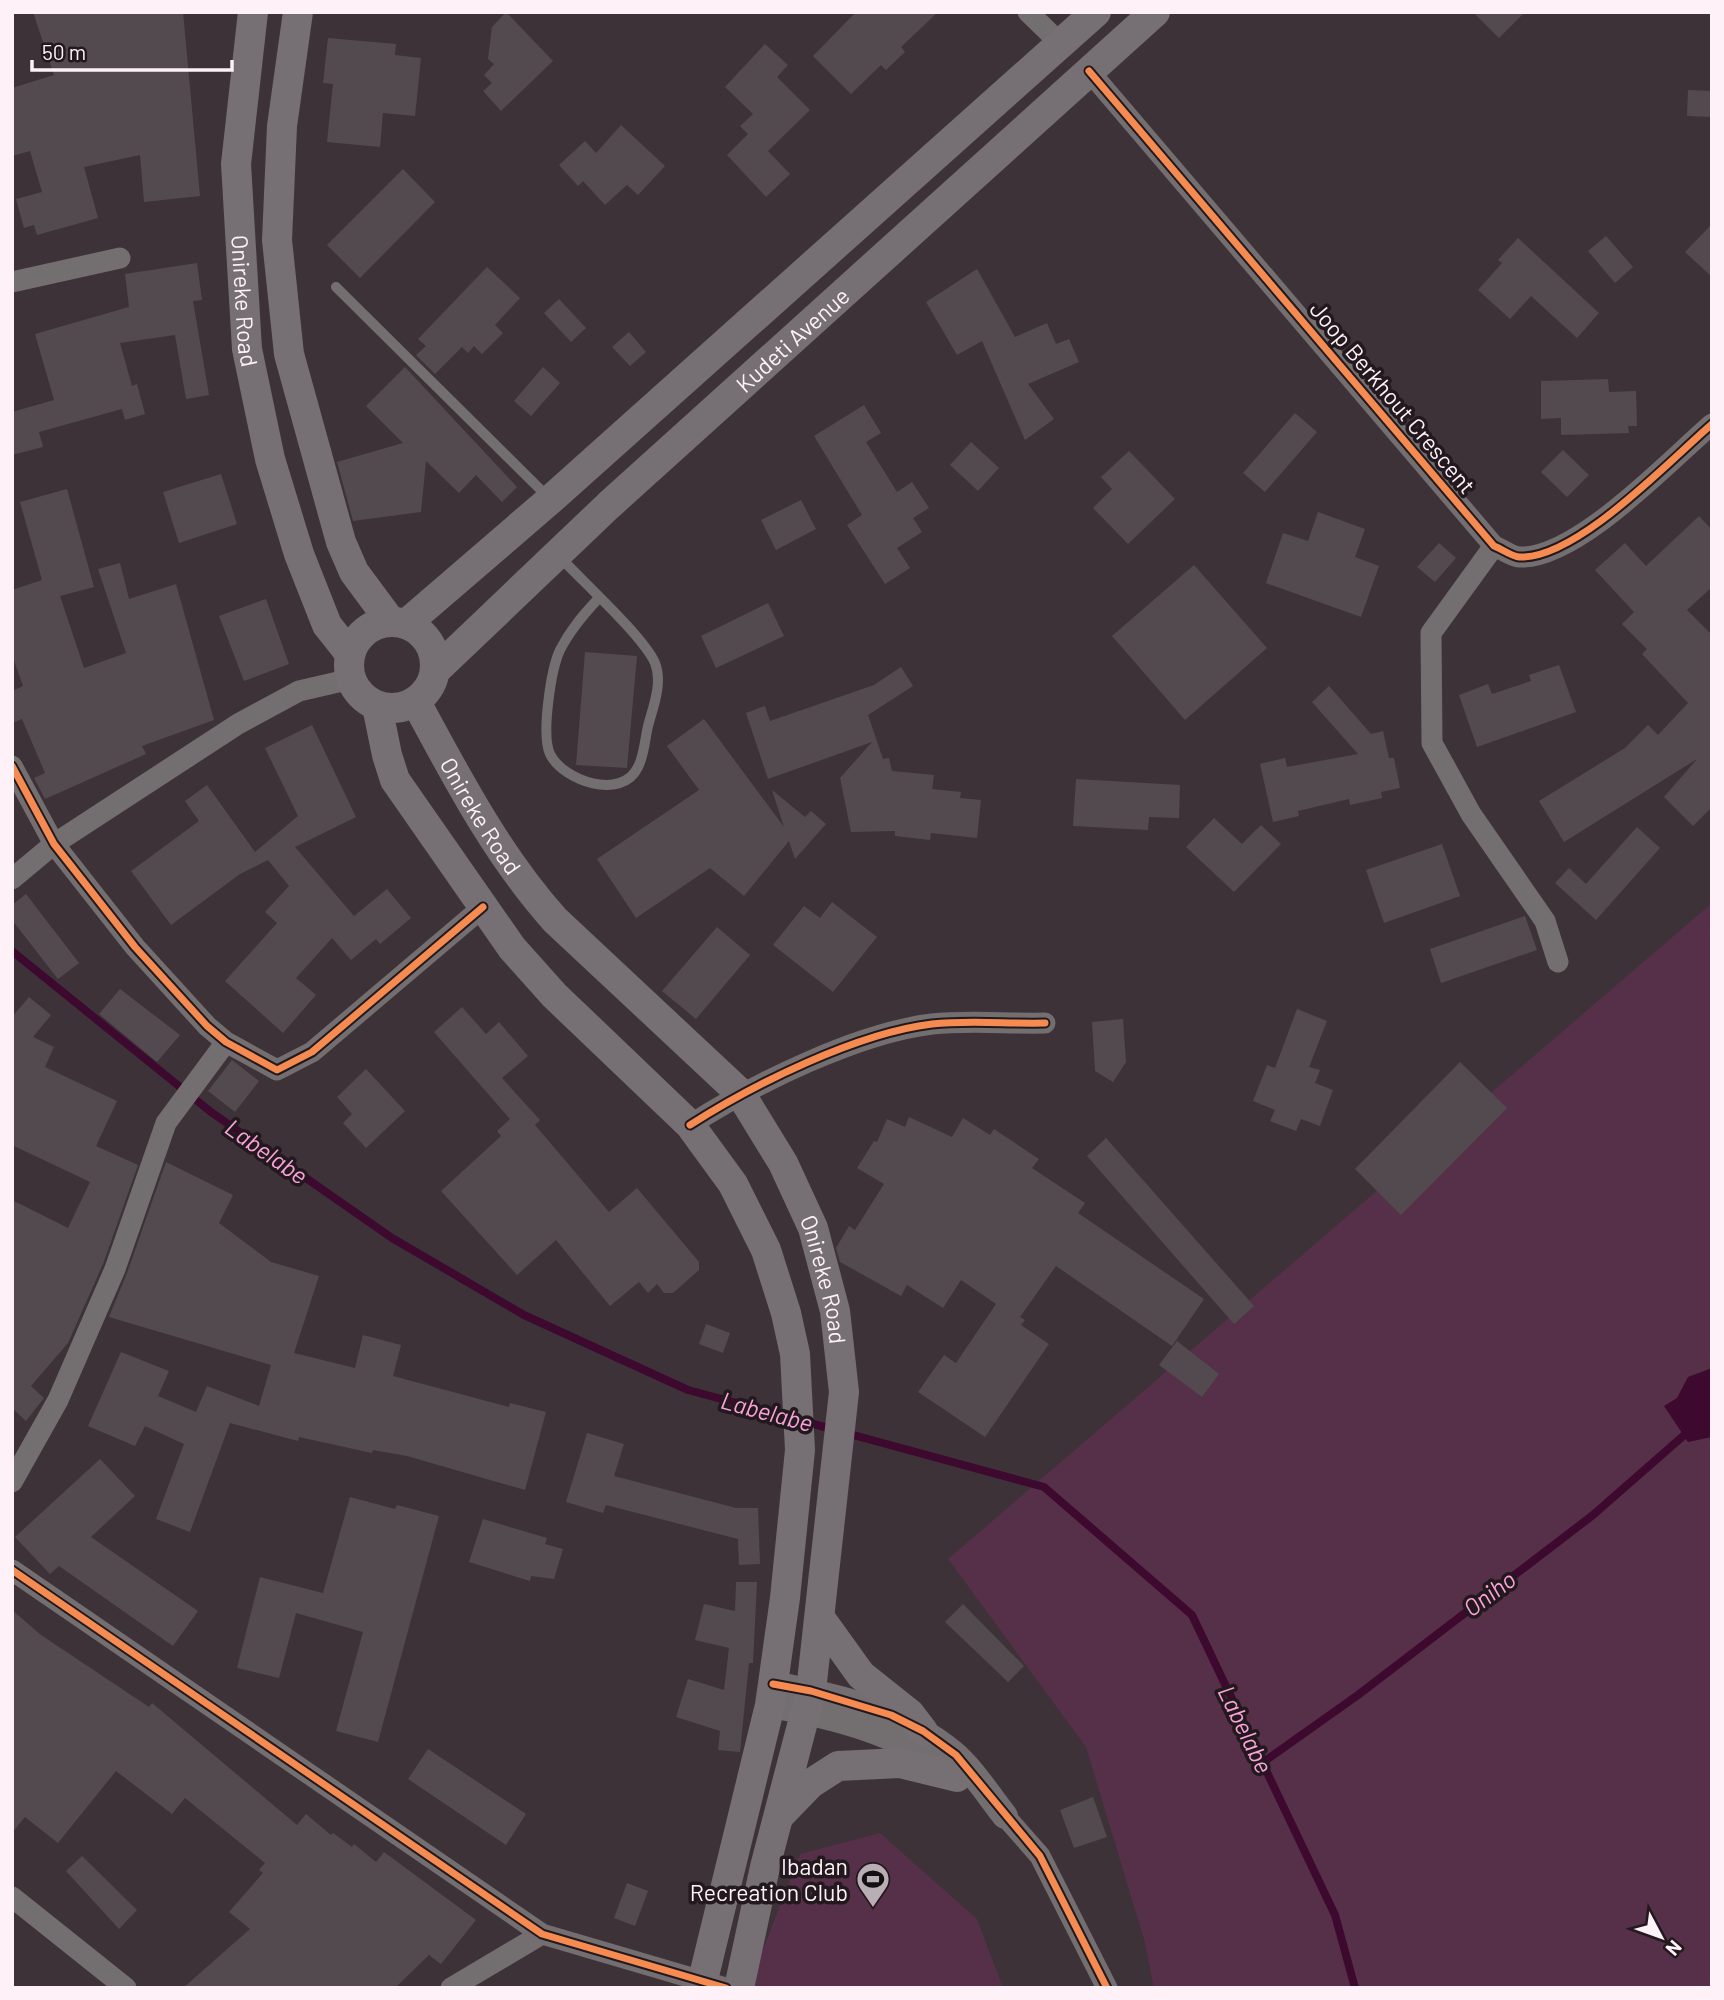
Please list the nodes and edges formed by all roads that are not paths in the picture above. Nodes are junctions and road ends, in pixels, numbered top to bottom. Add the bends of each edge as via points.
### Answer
1 (253, 12) edge
2 (298, 12) edge
3 (1028, 12) edge
4 (1096, 12) edge
5 (1155, 12) edge
6 (1061, 44) junction
7 (1089, 71) junction
8 (120, 258) dead end
9 (12, 282) edge
10 (336, 288) dead end
11 (1712, 424) edge
12 (551, 500) junction
13 (1494, 546) junction
14 (557, 554) junction
15 (598, 599) junction
16 (399, 623) junction
17 (351, 666) junction
18 (436, 670) junction
19 (416, 702) junction
20 (377, 706) junction
21 (12, 766) edge
22 (54, 844) junction
23 (12, 879) edge
24 (483, 906) junction
25 (1558, 962) dead end
26 (1045, 1023) dead end
27 (226, 1042) junction
28 (740, 1093) junction
29 (690, 1125) junction
30 (12, 1482) edge
31 (12, 1570) edge
32 (820, 1618) junction
33 (772, 1695) junction
34 (809, 1701) junction
35 (923, 1731) junction
36 (957, 1777) junction
37 (779, 1815) junction
38 (1005, 1816) junction
39 (12, 1897) edge
40 (542, 1934) junction
41 (710, 1985) edge
42 (125, 1988) edge
43 (451, 1988) edge
44 (739, 1988) edge
45 (1107, 1988) edge

1 - 17 main road, Onireke Road via 236,164 247,349 270,458 299,554 327,625
2 - 16 main road, Onireke Road via 282,126 277,240 289,354 341,542 354,572
3 - 6 street
4 - 6 main road, Kudeti Avenue
5 - 7 main road, Kudeti Avenue
6 - 12 main road, Kudeti Avenue
7 - 13 street, Joop Berkhout Crescent
7 - 14 main road, Kudeti Avenue
8 - 9 street
10 - 12 lane
11 - 13 street via 1589,530 1555,551 1518,557
12 - 16 main road, Kudeti Avenue
13 - 25 street via 1431,633 1432,743 1471,814 1545,921
14 - 15 lane
14 - 18 main road, Kudeti Avenue
15 - 15 lane via 640,641 655,664 658,686 638,768 624,784 606,788 565,770 551,756 545,735 559,653 574,626
16 - 17 main road via 373,627 359,638
16 - 18 main road via 429,642
17 - 20 main road via 357,691
17 - 22 street via 238,724
18 - 19 main road via 429,688
19 - 20 main road via 404,707
19 - 28 main road, Onireke Road via 472,805 527,889
20 - 24 main road, Onireke Road via 395,780
21 - 22 street
22 - 23 street
22 - 27 street via 135,947
24 - 27 street via 312,1052 278,1070
24 - 29 main road, Onireke Road via 512,948 554,995
26 - 28 street via 932,1024 872,1038
27 - 30 street via 166,1123 115,1269 58,1400
28 - 29 street
28 - 32 main road, Onireke Road via 783,1163 813,1228 835,1311 844,1392
29 - 33 main road, Onireke Road via 733,1184 766,1250 795,1354 800,1450
31 - 40 street
32 - 34 main road, Onireke Road
32 - 35 main road via 861,1675 910,1714
33 - 34 street
33 - 41 main road, Onireke Road
34 - 35 street via 891,1715
34 - 36 street via 891,1736
34 - 37 main road, Onireke Road
35 - 38 street via 956,1755
36 - 37 main road via 900,1763 838,1766 810,1784
36 - 38 street
37 - 44 main road, Onireke Road
38 - 45 street via 1040,1856
39 - 42 street
40 - 41 street
40 - 43 street

